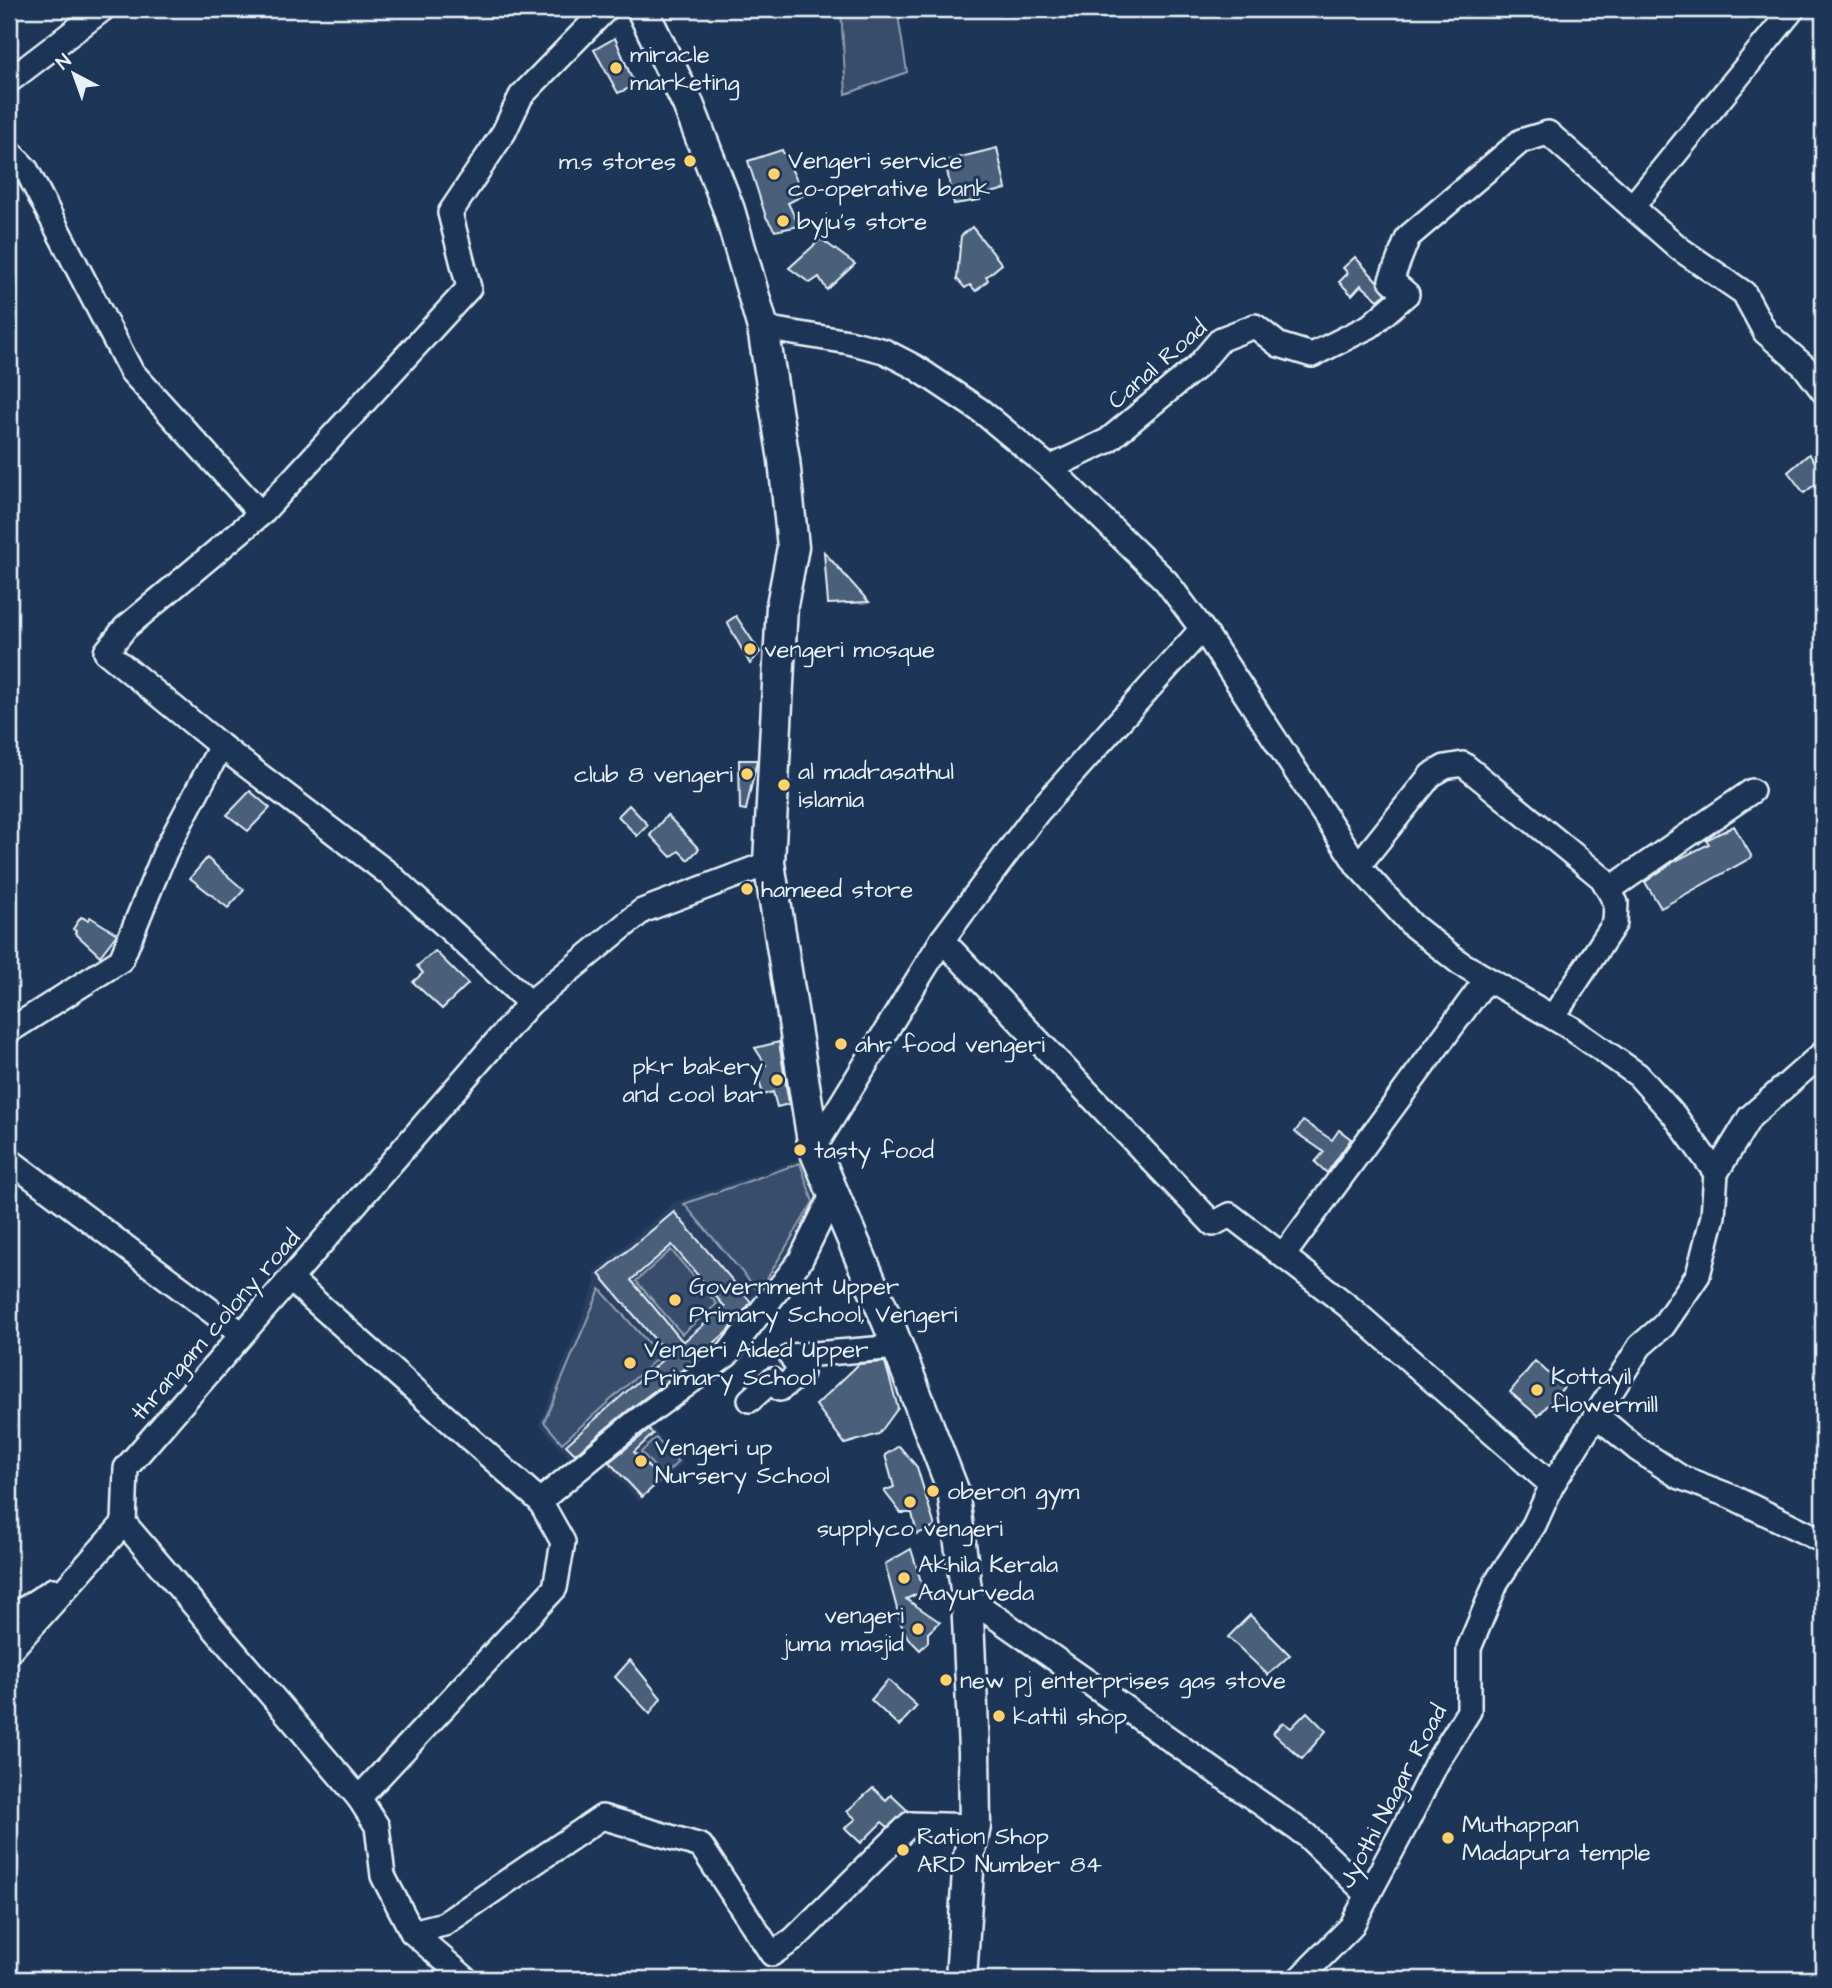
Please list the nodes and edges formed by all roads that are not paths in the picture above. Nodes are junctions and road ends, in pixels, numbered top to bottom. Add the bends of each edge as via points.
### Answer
1 (103, 9) edge
2 (606, 9) edge
3 (642, 9) edge
4 (1793, 9) edge
5 (9, 81) edge
6 (9, 151) edge
7 (1632, 207) junction
8 (763, 328) junction
9 (1823, 391) edge
10 (1051, 468) junction
11 (261, 513) junction
12 (1202, 629) junction
13 (222, 746) junction
14 (1752, 791) dead end
15 (769, 863) junction
16 (1357, 866) junction
17 (1610, 889) junction
18 (943, 940) junction
19 (1486, 980) junction
20 (530, 1003) junction
21 (1553, 1017) junction
22 (9, 1031) edge
23 (1823, 1054) edge
24 (814, 1148) junction
25 (9, 1160) edge
26 (1716, 1172) junction
27 (833, 1194) junction
28 (1283, 1256) junction
29 (290, 1279) junction
30 (242, 1334) junction
31 (898, 1347) junction
32 (750, 1400) dead end
33 (1596, 1415) junction
34 (1552, 1485) junction
35 (540, 1501) junction
36 (124, 1523) junction
37 (1823, 1541) edge
38 (79, 1573) junction
39 (968, 1597) junction
40 (9, 1619) edge
41 (9, 1652) edge
42 (359, 1798) junction
43 (975, 1826) junction
44 (1368, 1895) junction
45 (412, 1933) junction
46 (466, 1979) edge
47 (961, 1979) edge
48 (1299, 1979) edge

1 - 5 street
2 - 11 street via 521,96 504,132 450,214 469,288
3 - 8 main road via 688,104 729,211
4 - 7 street
6 - 11 street via 26,169 131,371
7 - 9 street via 1679,249 1744,293 1765,332 1804,366
7 - 10 street, Canal Road via 1548,134 1521,141 1408,237 1391,280 1407,294 1370,326 1312,355 1279,345 1255,326 1221,339 1198,366 1107,441
8 - 10 street via 884,351 981,411
8 - 15 main road via 793,547 782,605
10 - 12 street via 1167,581
11 - 13 street via 125,628 106,652
12 - 16 street
12 - 18 street via 1037,813
13 - 20 street via 389,874
13 - 22 street via 164,852 121,960
14 - 17 street
15 - 20 street, thrangam colony road via 642,911
15 - 24 main road
16 - 17 street via 1432,775 1463,764
16 - 19 street via 1412,925
17 - 21 street via 1616,903 1615,923
18 - 24 street
18 - 28 street via 1213,1224 1230,1215
19 - 21 street
19 - 28 street
20 - 29 street, thrangam colony road
21 - 26 street via 1638,1075
23 - 26 street, Jyothi Nagar Road via 1750,1116
24 - 27 main road
25 - 30 street
26 - 33 street, Jyothi Nagar Road via 1713,1216 1698,1275 1663,1326 1640,1346
27 - 31 main road
27 - 35 street via 800,1261 727,1355 634,1423
28 - 34 street via 1348,1306
29 - 30 street, thrangam colony road
29 - 35 street
30 - 36 street, thrangam colony road via 125,1468
31 - 32 street via 791,1356 801,1373 780,1390 772,1380
31 - 39 main road via 953,1490
33 - 34 street, Jyothi Nagar Road
33 - 37 street via 1680,1477
34 - 44 street, Jyothi Nagar Road via 1534,1525 1497,1581 1469,1648 1469,1711
35 - 42 street via 563,1542 555,1588
36 - 38 street
36 - 42 street
38 - 40 street
38 - 41 street
39 - 43 main road
39 - 44 street via 1306,1835
42 - 45 street via 377,1826 383,1875
43 - 45 street via 910,1824 794,1939 772,1954 701,1846 602,1816 444,1924
43 - 47 main road
44 - 48 street, Jyothi Nagar Road via 1351,1927
45 - 46 street

